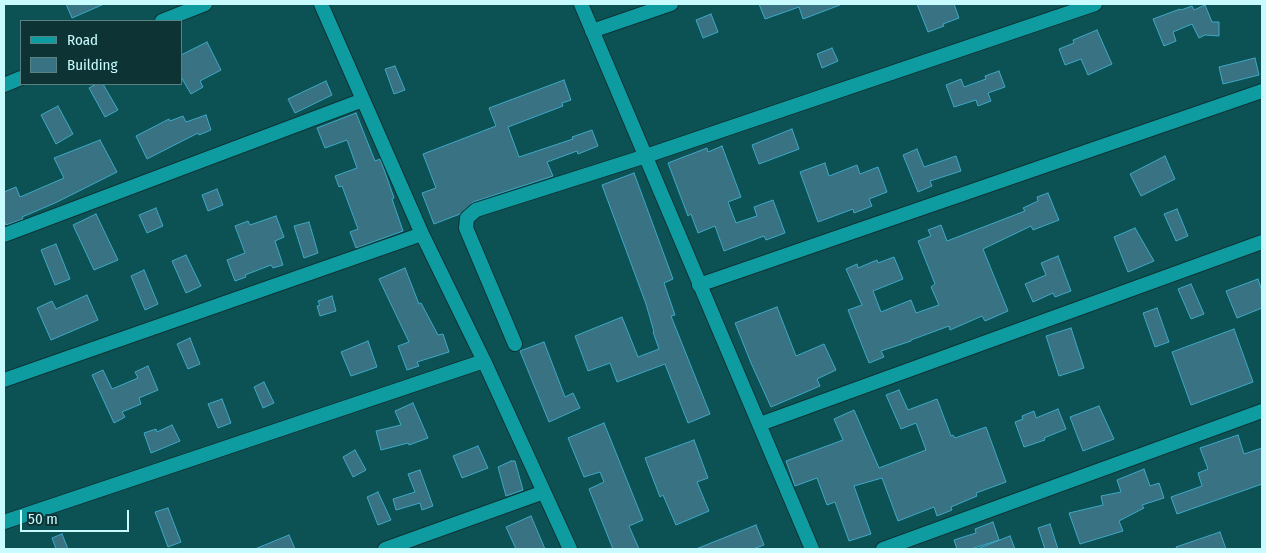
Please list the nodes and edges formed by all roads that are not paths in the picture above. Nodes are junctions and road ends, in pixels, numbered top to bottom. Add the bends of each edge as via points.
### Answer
1 (205, 4) edge
2 (321, 4) edge
3 (581, 4) edge
4 (671, 4) edge
5 (1095, 4) edge
6 (165, 20) edge
7 (592, 31) junction
8 (20, 78) edge
9 (4, 85) edge
10 (1262, 91) edge
11 (363, 100) junction
12 (646, 156) junction
13 (422, 234) junction
14 (4, 235) edge
15 (1262, 242) edge
16 (699, 285) junction
17 (515, 344) dead end
18 (484, 361) junction
19 (4, 380) edge
20 (1262, 411) edge
21 (760, 424) junction
22 (544, 492) junction
23 (4, 522) edge
24 (385, 549) edge
25 (570, 549) edge
26 (812, 549) edge
27 (883, 549) edge

1 - 6 street
2 - 11 street
3 - 7 street
4 - 7 street
5 - 12 street
7 - 12 street
8 - 9 street
10 - 16 street
11 - 13 street
11 - 14 street
12 - 16 street
12 - 17 street via 476,210 467,218 466,228
13 - 18 street
13 - 19 street
15 - 21 street
16 - 21 street
18 - 22 street
18 - 23 street
20 - 27 street
21 - 26 street
22 - 24 street
22 - 25 street

